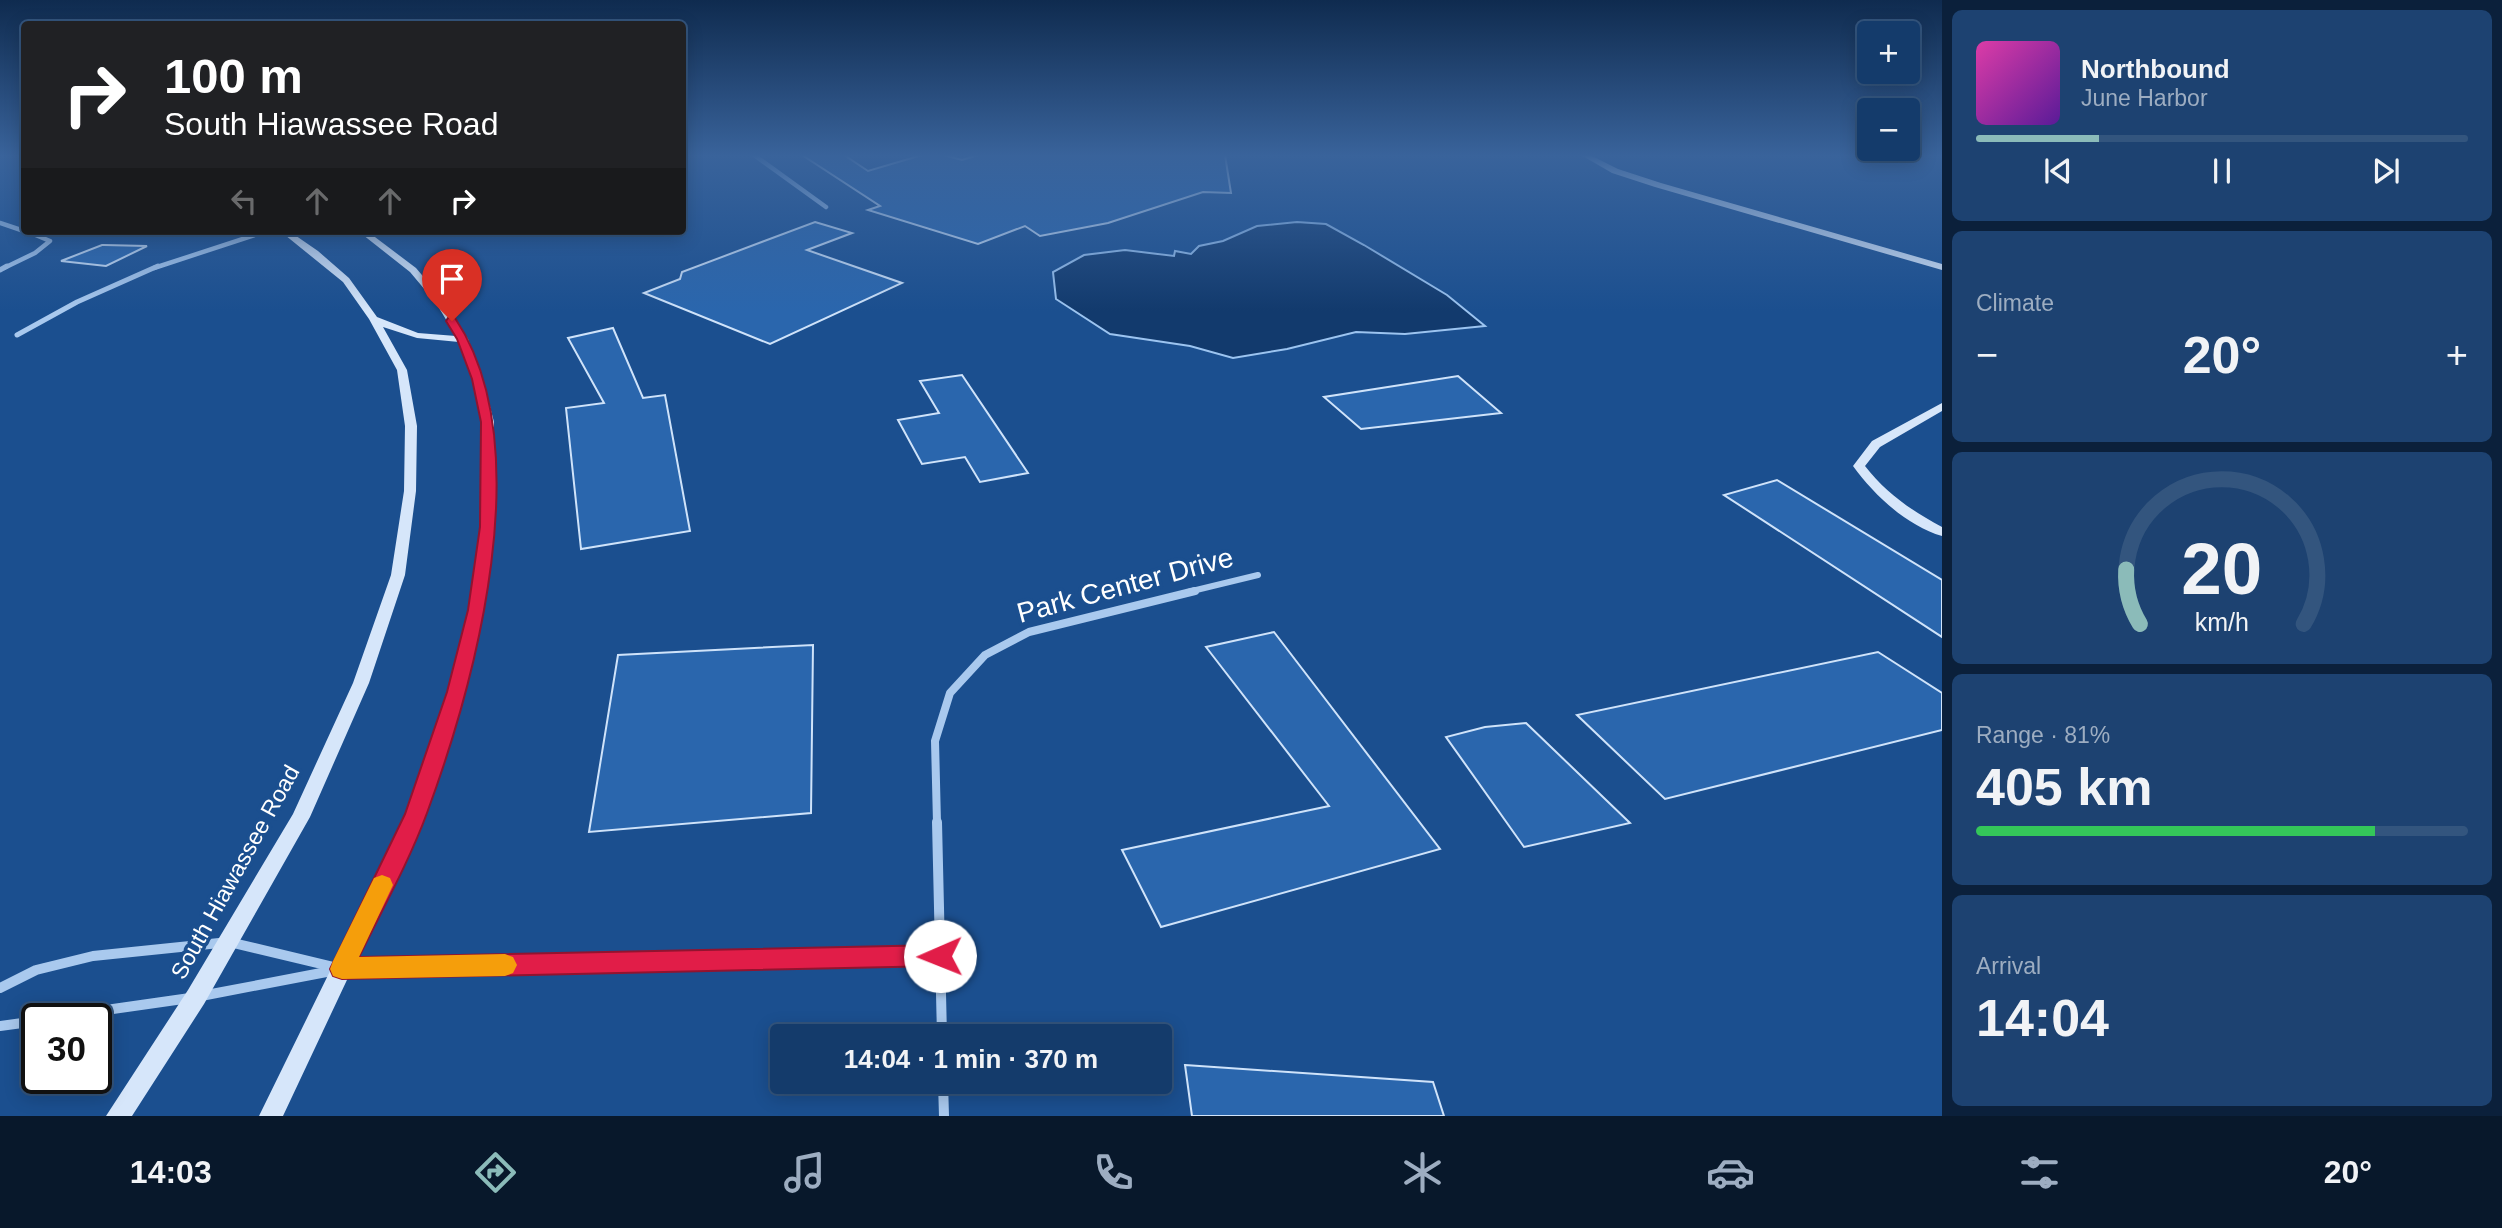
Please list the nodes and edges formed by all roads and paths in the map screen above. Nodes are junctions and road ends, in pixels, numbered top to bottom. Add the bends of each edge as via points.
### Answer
1 (1734, 207) edge
2 (0, 223) edge
3 (21, 230) edge
4 (35, 235) edge
5 (254, 235) edge
6 (290, 235) edge
7 (367, 235) edge
8 (1942, 267) edge
9 (0, 270) edge
10 (374, 319) junction
11 (18, 335) dead end
12 (463, 339) junction
13 (1942, 406) edge
14 (1942, 533) edge
15 (1258, 575) dead end
16 (229, 942) junction
17 (940, 956) junction
18 (342, 969) junction
19 (0, 988) edge
20 (196, 997) junction
21 (112, 1009) edge
22 (21, 1023) edge
23 (942, 1024) edge
24 (0, 1026) edge
25 (943, 1094) edge
26 (118, 1116) edge
27 (271, 1116) edge
28 (944, 1116) edge

1 - 8 street
2 - 3 street
4 - 9 street via 50,241
5 - 11 street via 151,267
6 - 10 street, South Hiawassee Road via 346,280
7 - 12 street via 413,270
10 - 12 street via 408,335
10 - 16 street, South Hiawassee Road via 402,370 411,426 410,491 398,575 361,683 301,817
12 - 18 street via 488,422 487,527 476,610 456,692 416,814
13 - 14 street via 1876,444 1859,466 1875,488
15 - 17 street, Park Center Drive via 1029,632 985,655 950,693 935,741
16 - 18 street
16 - 19 street via 93,956 36,970
16 - 20 street, South Hiawassee Road
17 - 18 street
17 - 23 street, Park Center Drive
18 - 20 street
18 - 27 street
20 - 21 street
20 - 26 street, South Hiawassee Road
22 - 24 street
25 - 28 street

